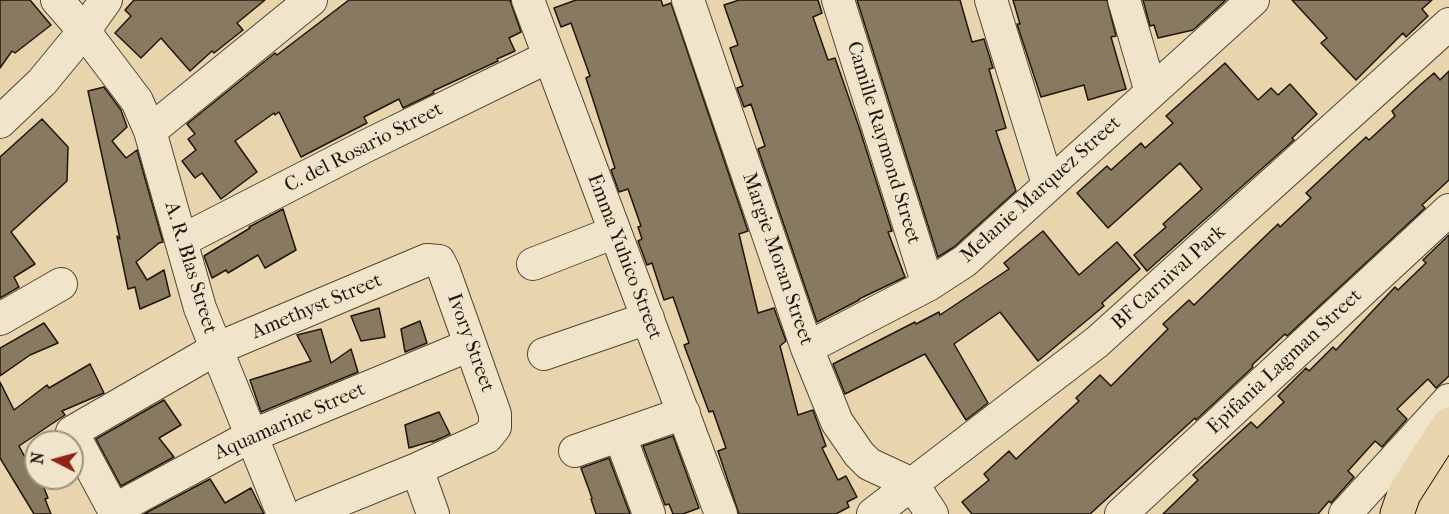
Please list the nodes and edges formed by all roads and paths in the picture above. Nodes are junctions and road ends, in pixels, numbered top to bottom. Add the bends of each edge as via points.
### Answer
1 (57, 0) edge
2 (106, 0) edge
3 (310, 0) edge
4 (528, 0) edge
5 (688, 0) edge
6 (838, 0) edge
7 (991, 0) edge
8 (1124, 0) edge
9 (1253, 0) edge
10 (1449, 24) edge
11 (84, 31) junction
12 (548, 57) junction
13 (1150, 92) junction
14 (0, 122) edge
15 (150, 131) junction
16 (1048, 183) junction
17 (1449, 210) edge
18 (615, 232) junction
19 (181, 241) junction
20 (439, 261) joint
21 (533, 264) dead end
22 (61, 284) dead end
23 (928, 285) junction
24 (648, 318) junction
25 (0, 320) edge
26 (470, 345) junction
27 (807, 348) junction
28 (216, 349) junction
29 (544, 354) dead end
30 (1449, 400) edge
31 (684, 413) junction
32 (1449, 424) edge
33 (251, 436) junction
34 (620, 436) junction
35 (575, 451) dead end
36 (417, 469) junction
37 (912, 484) junction
38 (1401, 504) edge
39 (115, 512) edge
40 (283, 514) edge
41 (306, 514) edge
42 (433, 514) edge
43 (649, 514) edge
44 (721, 514) edge
45 (873, 514) edge
46 (932, 514) edge
47 (1121, 514) edge
48 (1346, 514) edge

1 - 11 street, A. R. Blas Street
2 - 11 street
3 - 15 street
4 - 12 street, Emma Yuhico Street
5 - 27 street, Margie Moran Street
6 - 23 street, Camille Raymond Street
7 - 16 street
8 - 13 street
9 - 13 street, Melanie Marquez Street
10 - 37 street, BF Carnival Park via 1097,342
11 - 14 street via 42,82
11 - 15 street, A. R. Blas Street via 137,101
12 - 18 street, Emma Yuhico Street
12 - 19 street, C. del Rosario Street
13 - 16 street, Melanie Marquez Street
15 - 19 street, A. R. Blas Street
16 - 23 street, Melanie Marquez Street via 965,261
17 - 47 street, Epifania Lagman Street
18 - 21 street
18 - 24 street, Emma Yuhico Street
19 - 28 street, A. R. Blas Street
20 - 26 street, Ivory Street
20 - 28 street, Amethyst Street via 427,260
22 - 25 street
23 - 27 street, Melanie Marquez Street
24 - 29 street
24 - 31 street, Emma Yuhico Street
26 - 33 street, Aquamarine Street
26 - 36 street, Ivory Street via 495,414 495,427 487,437
27 - 37 street, Margie Moran Street via 837,422 859,454 873,466
28 - 33 street, A. R. Blas Street
28 - 39 street, Amethyst Street via 72,432
30 - 48 street
31 - 34 street
31 - 44 street, Emma Yuhico Street
32 - 38 main road
33 - 39 street, Aquamarine Street
33 - 40 street, A. R. Blas Street
34 - 35 street
34 - 43 street
36 - 41 street
36 - 42 street
37 - 45 street, BF Carnival Park
37 - 46 street

